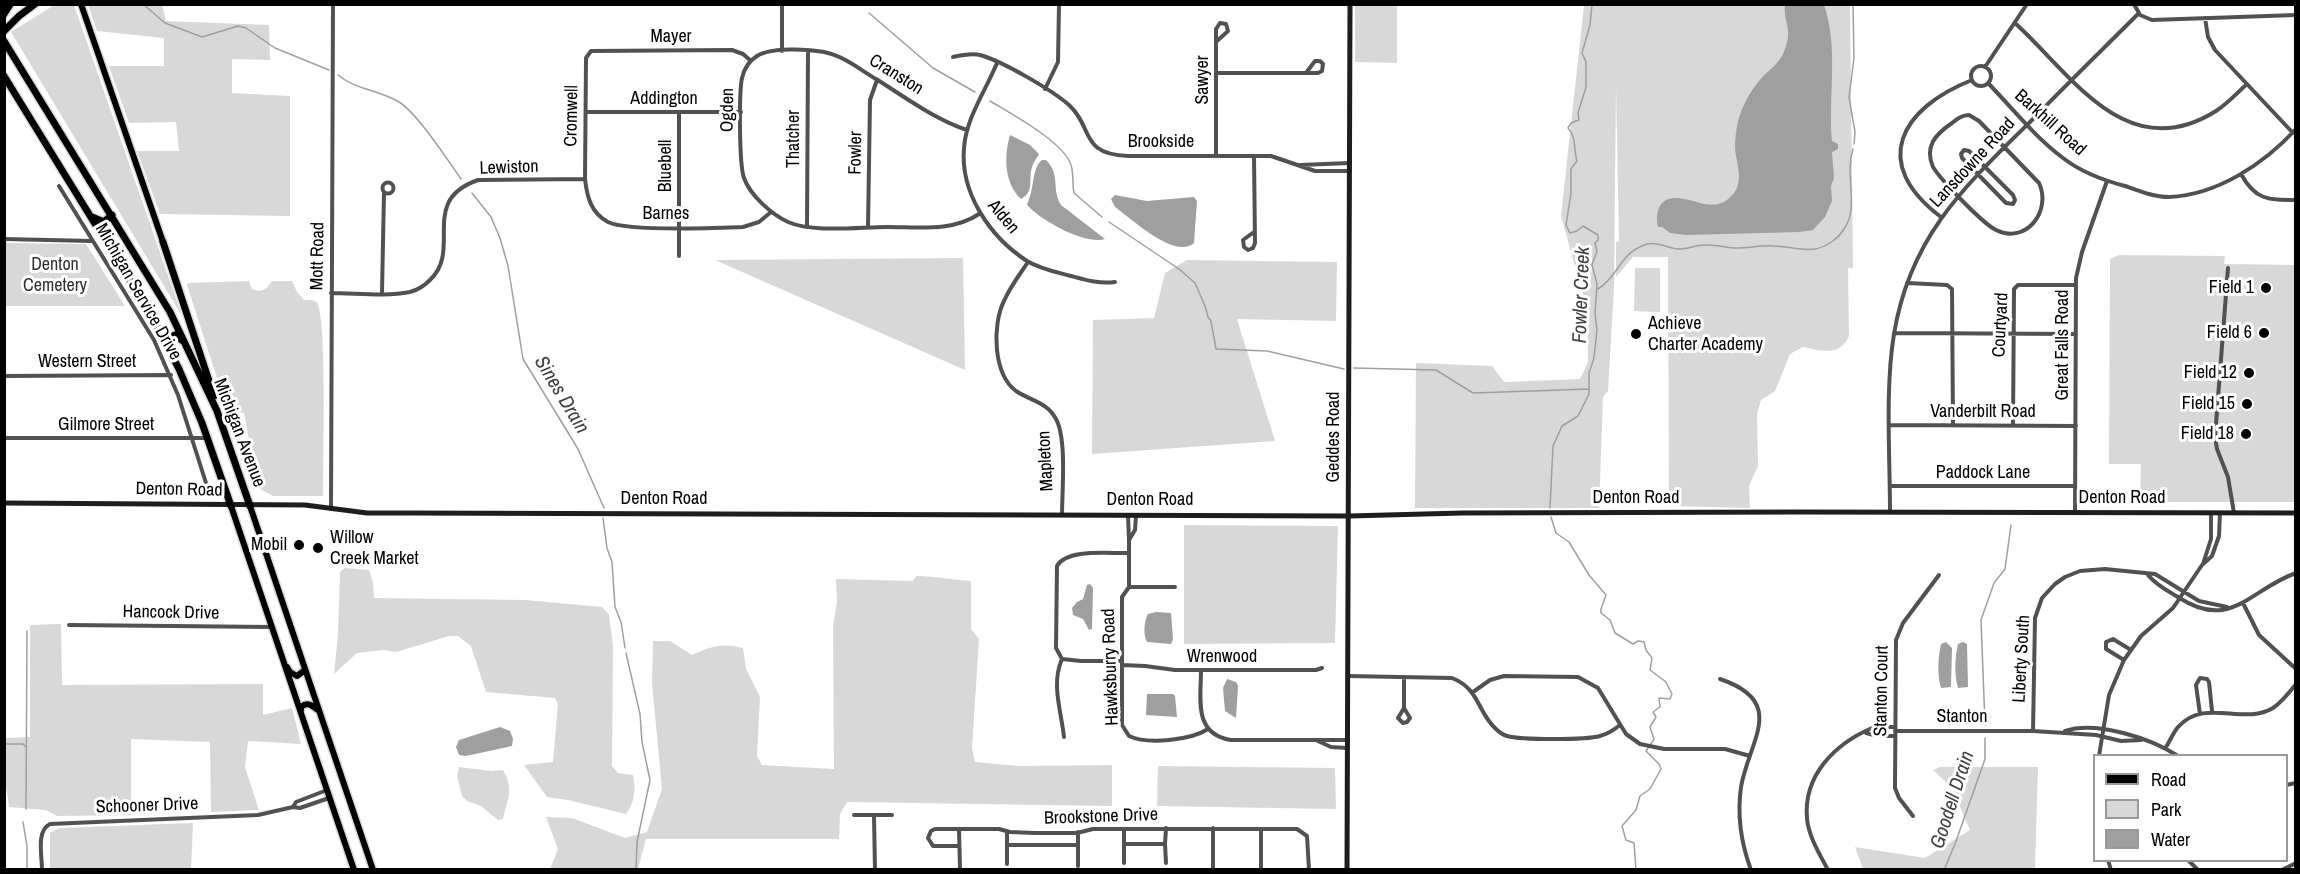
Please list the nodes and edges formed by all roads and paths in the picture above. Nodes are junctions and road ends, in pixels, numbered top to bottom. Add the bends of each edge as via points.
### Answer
1 (10, 4) edge
2 (36, 4) edge
3 (81, 4) edge
4 (333, 4) edge
5 (782, 4) edge
6 (1059, 4) edge
7 (1350, 4) edge
8 (2027, 4) edge
9 (2134, 4) edge
10 (2139, 14) junction
11 (4, 15) edge
12 (2295, 15) edge
13 (2205, 18) junction
14 (2015, 23) junction
15 (4, 31) edge
16 (4, 41) edge
17 (1217, 41) junction
18 (782, 51) junction
19 (808, 51) junction
20 (588, 54) joint
21 (952, 57) dead end
22 (751, 61) junction
23 (997, 63) junction
24 (1985, 67) junction
25 (1217, 73) junction
26 (1306, 73) junction
27 (4, 76) edge
28 (877, 80) junction
29 (1972, 80) junction
30 (2072, 80) junction
31 (1988, 84) junction
32 (2247, 84) junction
33 (1045, 89) junction
34 (586, 112) junction
35 (680, 112) junction
36 (741, 112) junction
37 (2027, 124) junction
38 (967, 130) junction
39 (2294, 131) edge
40 (2005, 147) junction
41 (1216, 156) junction
42 (1254, 156) junction
43 (1350, 163) junction
44 (1299, 165) junction
45 (1984, 166) junction
46 (1350, 171) junction
47 (1977, 174) junction
48 (2241, 174) junction
49 (585, 179) junction
50 (2107, 181) junction
51 (59, 186) dead end
52 (384, 192) dead end
53 (1958, 195) junction
54 (2295, 200) edge
55 (771, 212) junction
56 (112, 214) junction
57 (979, 214) junction
58 (92, 217) junction
59 (1941, 217) junction
60 (679, 227) junction
61 (807, 227) junction
62 (868, 227) junction
63 (1254, 232) junction
64 (4, 239) edge
65 (93, 241) junction
66 (163, 242) joint
67 (679, 256) dead end
68 (1028, 262) junction
69 (2228, 268) dead end
70 (1115, 282) dead end
71 (1907, 283) junction
72 (2076, 285) junction
73 (331, 293) junction
74 (382, 293) junction
75 (1894, 333) junction
76 (1953, 334) junction
77 (2013, 334) junction
78 (2076, 334) junction
79 (165, 342) junction
80 (189, 348) junction
81 (171, 375) junction
82 (4, 376) edge
83 (217, 411) junction
84 (1890, 425) junction
85 (1953, 425) junction
86 (2013, 425) junction
87 (2076, 426) junction
88 (4, 438) edge
89 (207, 438) junction
90 (193, 440) junction
91 (206, 483) dead end
92 (1890, 486) junction
93 (2076, 486) junction
94 (4, 503) edge
95 (231, 506) junction
96 (250, 506) junction
97 (331, 508) junction
98 (1890, 513) junction
99 (2075, 513) junction
100 (2211, 513) junction
101 (2220, 513) junction
102 (2234, 513) junction
103 (2295, 513) edge
104 (1062, 515) junction
105 (1128, 515) junction
106 (1136, 516) junction
107 (1349, 516) junction
108 (1128, 540) junction
109 (1129, 553) junction
110 (2202, 565) junction
111 (2295, 573) edge
112 (1939, 575) dead end
113 (2147, 575) junction
114 (1175, 587) dead end
115 (1129, 588) junction
116 (2184, 593) junction
117 (2180, 599) junction
118 (2243, 603) junction
119 (2227, 608) junction
120 (69, 625) dead end
121 (271, 627) junction
122 (2131, 650) junction
123 (281, 656) junction
124 (1062, 658) junction
125 (2124, 660) junction
126 (1122, 663) junction
127 (1322, 668) dead end
128 (2295, 669) edge
129 (305, 670) junction
130 (1201, 670) junction
131 (1347, 676) junction
132 (1404, 677) junction
133 (1720, 679) dead end
134 (2295, 684) edge
135 (1473, 692) junction
136 (1404, 708) dead end
137 (2212, 711) junction
138 (301, 713) junction
139 (320, 713) junction
140 (2200, 714) junction
141 (1620, 725) junction
142 (1208, 729) junction
143 (2104, 729) junction
144 (2033, 730) junction
145 (1895, 732) junction
146 (2065, 732) junction
147 (1866, 733) junction
148 (2102, 736) junction
149 (1064, 737) dead end
150 (1317, 740) junction
151 (1347, 740) junction
152 (2141, 740) junction
153 (2166, 747) junction
154 (1347, 748) junction
155 (2099, 754) edge
156 (2175, 754) edge
157 (1750, 756) junction
158 (327, 790) junction
159 (329, 798) junction
160 (293, 807) junction
161 (854, 815) dead end
162 (892, 815) dead end
163 (874, 816) junction
164 (1913, 816) dead end
165 (1166, 828) junction
166 (1213, 828) junction
167 (959, 829) junction
168 (1124, 829) junction
169 (1261, 829) junction
170 (1007, 831) junction
171 (1078, 832) junction
172 (1124, 844) junction
173 (1165, 844) junction
174 (1007, 845) junction
175 (1078, 845) junction
176 (959, 846) junction
177 (1124, 863) dead end
178 (1166, 863) dead end
179 (2295, 863) edge
180 (1007, 864) dead end
181 (1078, 866) dead end
182 (42, 870) edge
183 (355, 870) edge
184 (373, 870) edge
185 (875, 870) edge
186 (960, 870) edge
187 (1213, 870) edge
188 (1261, 870) edge
189 (1309, 870) edge
190 (1347, 870) edge
191 (1751, 870) edge
192 (1828, 870) edge
193 (2282, 870) edge

1 - 11 main road
2 - 15 highway
3 - 66 main road
4 - 73 street, Mott Road
5 - 18 street
6 - 33 street via 1058,62
7 - 43 street, Geddes Road
8 - 14 street
9 - 10 street
10 - 13 street via 2152,20
10 - 30 street, Lansdowne Road
12 - 13 street
13 - 32 street via 2211,44
14 - 24 street
14 - 30 street
16 - 56 highway, Michigan Avenue
17 - 17 street, Sawyer via 1217,26 1222,22 1228,31
17 - 25 street, Sawyer
18 - 19 street
18 - 22 street via 763,53
19 - 28 street, Cranston via 837,56
19 - 61 street, Thatcher
20 - 22 street, Mayer via 732,51
20 - 34 street, Cromwell
21 - 23 street, Brookside via 975,55
22 - 36 street, Ogden via 742,79
23 - 33 street, Brookside
23 - 38 street, Alden
24 - 29 street via 1974,70
24 - 31 street via 1991,75
25 - 26 street
25 - 41 street, Sawyer
26 - 26 street via 1320,73 1323,64 1315,61
27 - 58 highway, Michigan Avenue
28 - 38 street, Cranston via 930,113
28 - 62 street, Fowler via 870,100
29 - 31 street via 1979,86
29 - 59 street via 1924,106 1903,138 1904,174 1914,191
30 - 32 street via 2111,114 2137,125 2158,127 2206,116
30 - 37 street, Lansdowne Road
31 - 37 street, Barkhill Road
32 - 39 street
33 - 41 street, Brookside via 1071,106 1088,138 1110,154
34 - 35 street, Addington
34 - 49 street, Cromwell
35 - 36 street, Addington
35 - 60 street, Bluebell
36 - 55 street, Ogden via 743,176
37 - 40 street, Lansdowne Road
37 - 50 street, Barkhill Road via 2061,157
38 - 57 street, Alden via 964,167
39 - 48 street, Barkhill Road
40 - 45 street, Lansdowne Road
40 - 53 street via 1971,115 1962,116 1937,134 1930,146 1930,161
40 - 53 street via 2041,187 2043,204 2035,222 2018,232 1999,231
41 - 42 street, Brookside
42 - 44 street, Brookside via 1276,157
42 - 63 street
43 - 44 street, Brookside
43 - 46 street, Geddes Road
44 - 46 street, Brookside via 1315,171
45 - 47 street, Lansdowne Road
45 - 47 street via 1968,150 1962,151 1961,157
45 - 47 street via 2014,197 2014,203 2006,203
46 - 107 street, Geddes Road
47 - 53 street, Lansdowne Road
48 - 50 street, Barkhill Road via 2204,190 2168,197
48 - 54 street via 2261,197
49 - 60 street, Barnes via 589,203 608,222 623,227
49 - 74 street, Lewiston via 478,180 463,186 447,206 442,224 444,251 435,276 418,289
50 - 72 street, Great Falls Road via 2082,252
51 - 65 street, Michigan Service Drive
52 - 74 street
53 - 59 street, Lansdowne Road
55 - 60 street, Barnes via 747,226
55 - 61 street
56 - 58 highway via 104,222
56 - 80 highway, Michigan Avenue
57 - 62 street via 950,226
57 - 68 street, Alden
58 - 79 highway, Michigan Avenue
59 - 71 street, Lansdowne Road
60 - 67 street, Bluebell
61 - 62 street
63 - 63 street via 1254,246 1248,250 1244,240
64 - 65 street
65 - 81 street, Michigan Service Drive
66 - 83 highway
68 - 70 street, Alden via 1097,283
68 - 104 street, Mapleton via 999,314 999,364 1014,390 1045,405 1058,422 1062,440
69 - 102 street via 2215,437
71 - 75 street, Lansdowne Road
71 - 76 street via 1951,287
72 - 77 street, Courtyard via 2016,286
72 - 78 street, Great Falls Road
73 - 74 street, Lewiston
73 - 97 street, Mott Road
75 - 76 street
75 - 84 street, Lansdowne Road
76 - 77 street
76 - 85 street
77 - 78 street
77 - 86 street, Courtyard
78 - 87 street, Great Falls Road
79 - 80 highway via 175,335
79 - 89 highway, Michigan Avenue
80 - 83 highway, Michigan Avenue
81 - 82 street, Western Street
81 - 90 street, Michigan Service Drive
83 - 96 highway, Michigan Avenue
84 - 85 street, Vanderbilt Road
84 - 92 street, Lansdowne Road
85 - 86 street, Vanderbilt Road
86 - 87 street, Vanderbilt Road
87 - 93 street, Great Falls Road
88 - 90 street, Gilmore Street
89 - 90 street, Gilmore Street
89 - 95 highway, Michigan Avenue
90 - 91 street, Michigan Service Drive
92 - 93 street, Paddock Lane
92 - 98 street, Lansdowne Road
93 - 99 street, Great Falls Road
94 - 95 street, Denton Road
95 - 96 street, Denton Road
95 - 121 main road, Michigan Avenue
96 - 97 street, Denton Road
96 - 129 main road, Michigan Avenue
97 - 104 street, Denton Road via 379,513
98 - 99 street, Denton Road
98 - 107 street, Denton Road
99 - 100 street, Denton Road
100 - 101 street, Denton Road
100 - 110 street via 2211,539
101 - 102 street, Denton Road
101 - 110 street via 2217,546
102 - 103 street, Denton Road
104 - 105 street, Denton Road
105 - 106 street, Denton Road
105 - 108 street, Hawksburry Road
106 - 107 street, Denton Road
106 - 108 street, Hawksburry Road via 1135,530
107 - 131 street, Geddes Road
108 - 109 street, Hawksburry Road
109 - 115 street, Hawksburry Road
109 - 124 street via 1073,554 1058,562 1056,648
110 - 116 street
111 - 118 street, Liberty South
112 - 145 street, Stanton Court via 1897,634
113 - 116 street, Liberty South via 2162,577
113 - 117 street, Liberty South
113 - 144 street, Liberty South via 2124,570 2080,571 2055,584 2042,598 2033,627
114 - 115 street, Hawksburry Road
115 - 126 street, Hawksburry Road via 1122,597
116 - 117 street
116 - 119 street, Liberty South
117 - 119 street, Liberty South via 2210,612
117 - 122 street
118 - 119 street, Liberty South
118 - 128 street via 2259,635
120 - 121 street, Hancock Drive
121 - 123 main road, Michigan Avenue
122 - 125 street
122 - 125 street via 2113,639 2106,642 2106,649
123 - 129 main road via 294,675
123 - 138 main road, Michigan Avenue
124 - 126 street, Wrenwood
124 - 149 street via 1055,682
125 - 143 street via 2109,695
126 - 130 street, Wrenwood
126 - 142 street, Hawksburry Road via 1122,725 1129,736 1185,739
127 - 130 street, Wrenwood
129 - 139 main road, Michigan Avenue
130 - 142 street via 1201,712
131 - 132 street
131 - 151 street, Geddes Road
132 - 135 street via 1452,678
132 - 136 street
133 - 157 street via 1742,688 1756,707 1760,727
134 - 137 street via 2283,700 2261,713
135 - 141 street via 1492,725 1507,736 1594,737
135 - 141 street via 1500,676 1578,677 1603,694
137 - 140 street
137 - 140 street via 2209,682 2200,678 2196,684
138 - 139 main road via 302,706 307,704
138 - 158 main road, Michigan Avenue
139 - 184 main road, Michigan Avenue
140 - 153 street via 2178,727
141 - 157 street via 1645,746 1725,749
142 - 150 street via 1228,740
143 - 146 street via 2085,727
143 - 148 street
143 - 152 street
144 - 145 street, Stanton
144 - 146 street, Stanton
145 - 147 street via 1878,736
145 - 147 street via 1876,727
145 - 164 street, Stanton Court via 1896,788
146 - 148 street
147 - 192 street via 1836,749 1822,764 1810,788 1808,823
148 - 152 street via 2121,741
148 - 155 street
150 - 151 street
150 - 154 street via 1331,747
151 - 154 street, Geddes Road
152 - 153 street
153 - 156 street
154 - 190 street, Geddes Road
157 - 191 street via 1739,813
158 - 159 main road, Michigan Avenue
158 - 160 street, Schooner Drive via 296,802
159 - 160 street, Schooner Drive
159 - 183 main road, Michigan Avenue
160 - 182 street, Schooner Drive via 258,815 50,824 42,834
161 - 163 street
162 - 163 street
163 - 185 street
165 - 166 street, Brookstone Drive
165 - 168 street, Brookstone Drive
165 - 173 street
166 - 169 street, Brookstone Drive
166 - 187 street
167 - 170 street, Brookstone Drive
167 - 176 street
167 - 176 street, Brookstone Drive via 935,829 928,838 933,846
168 - 171 street, Brookstone Drive
168 - 172 street
169 - 188 street
169 - 189 street, Brookstone Drive via 1299,829 1305,833 1309,842
170 - 171 street, Brookstone Drive
170 - 174 street
171 - 175 street
172 - 173 street
172 - 177 street
173 - 178 street
174 - 175 street
174 - 180 street
175 - 181 street
176 - 186 street
179 - 193 street

